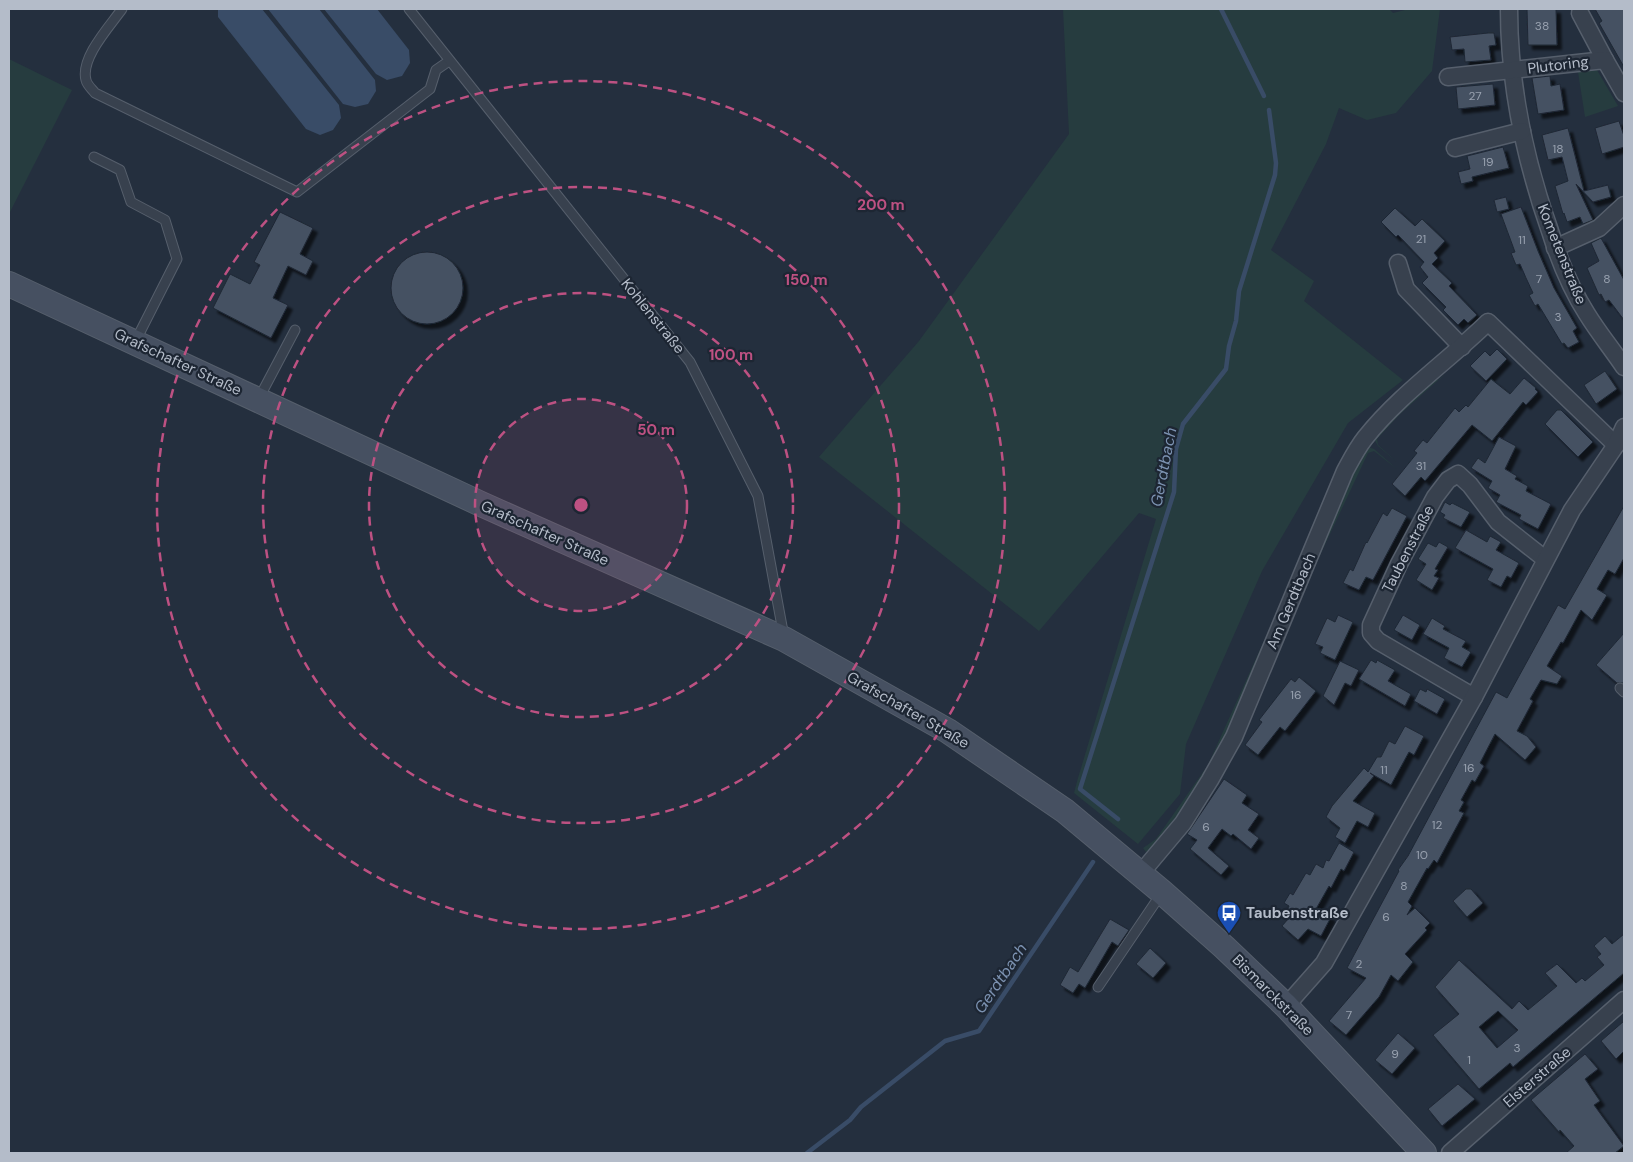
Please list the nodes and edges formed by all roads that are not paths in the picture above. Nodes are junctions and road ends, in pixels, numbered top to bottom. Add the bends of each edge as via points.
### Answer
1 (122, 9) edge
2 (409, 9) edge
3 (1508, 9) edge
4 (1580, 13) dead end
5 (1604, 60) junction
6 (449, 61) junction
7 (1512, 70) junction
8 (1448, 77) dead end
9 (1624, 93) edge
10 (1522, 131) junction
11 (1455, 148) dead end
12 (94, 157) dead end
13 (1624, 205) edge
14 (1556, 248) junction
15 (1398, 263) dead end
16 (9, 284) edge
17 (295, 330) dead end
18 (135, 342) junction
19 (1462, 347) junction
20 (1624, 367) edge
21 (258, 400) junction
22 (1624, 427) edge
23 (1616, 445) junction
24 (1545, 559) junction
25 (784, 639) junction
26 (1474, 697) junction
27 (1065, 811) joint
28 (1141, 873) junction
29 (1162, 892) junction
30 (1098, 987) dead end
31 (1624, 1000) edge
32 (1286, 1006) junction
33 (1424, 1153) edge
34 (1450, 1153) edge

1 - 6 lane via 89,56 85,68 86,82 95,93 297,192 430,89 436,70
2 - 6 lane, Kohlenstraße
3 - 7 street, Kometenstraße
4 - 5 street, Plutoring
5 - 7 street, Plutoring
5 - 9 street, Plutoring
6 - 25 lane, Kohlenstraße via 690,362 758,496
7 - 8 street
7 - 10 street, Kometenstraße
10 - 11 street
10 - 14 street, Kometenstraße
12 - 18 lane via 120,170 131,202 165,220 177,260
13 - 14 street via 1599,228
14 - 20 street, Kometenstraße via 1586,314
15 - 19 street via 1406,289
16 - 18 main road, Grafschafter Straße
17 - 21 lane
18 - 21 main road, Grafschafter Straße
19 - 23 street, Am Gerdtbach via 1488,322
19 - 28 street, Am Gerdtbach via 1408,393 1363,440 1345,471 1234,737 1184,823
21 - 25 main road, Grafschafter Straße
22 - 23 street
23 - 24 street via 1572,510
24 - 26 street
24 - 26 street, Taubenstraße via 1498,522 1458,474 1448,480 1435,497 1399,564 1370,633 1378,641
25 - 27 main road, Grafschafter Straße via 948,731
26 - 32 street via 1324,963
27 - 28 main road, Bismarckstraße
28 - 29 main road, Bismarckstraße
29 - 30 lane
29 - 32 main road, Bismarckstraße
31 - 34 street, Elsterstraße
32 - 33 main road, Bismarckstraße

